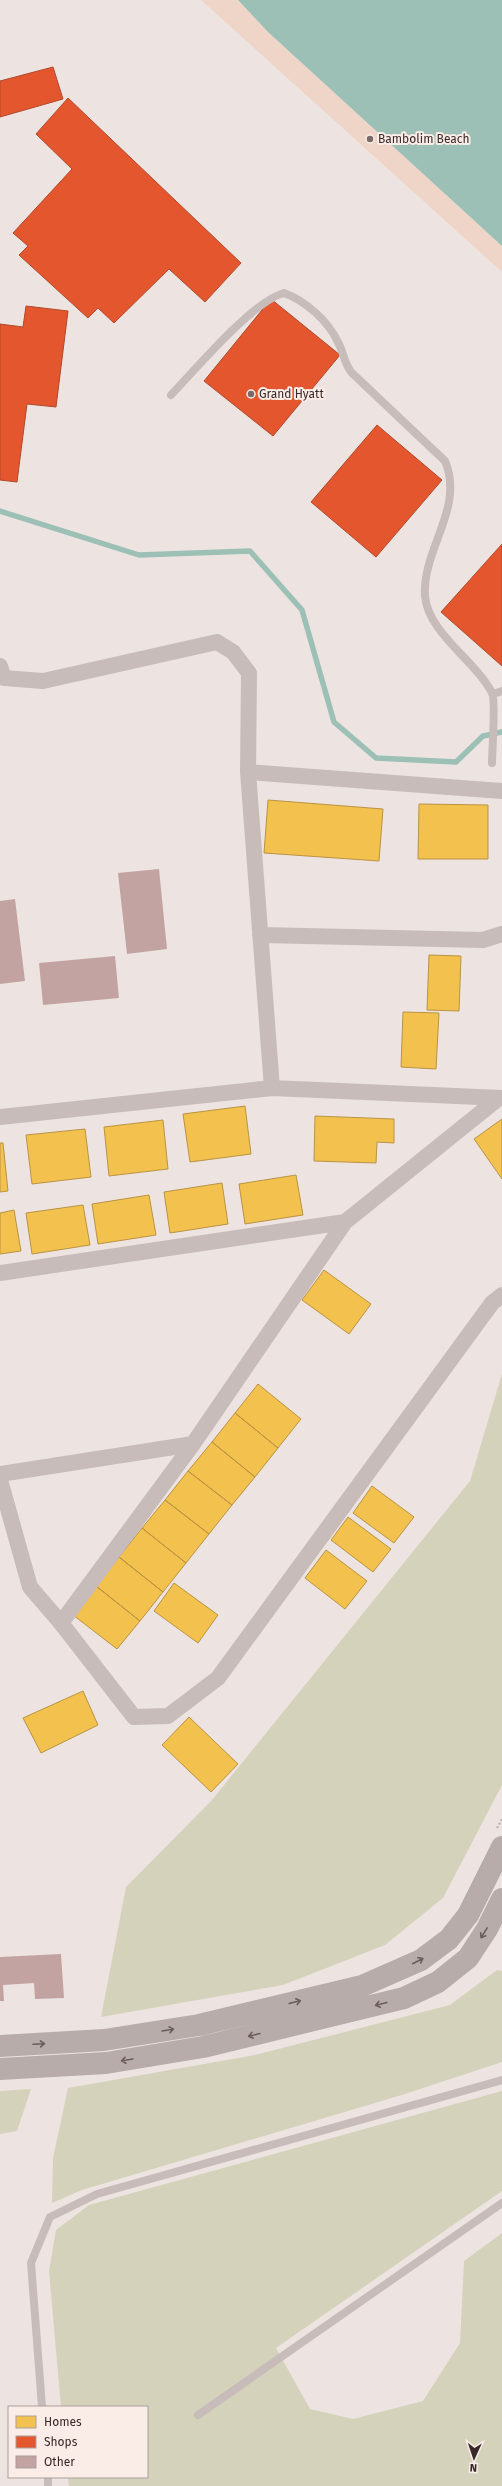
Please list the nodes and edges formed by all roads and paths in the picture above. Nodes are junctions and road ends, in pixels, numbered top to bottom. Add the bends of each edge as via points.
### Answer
1 (171, 395) dead end
2 (0, 666) edge
3 (502, 691) edge
4 (493, 694) junction
5 (492, 763) dead end
6 (248, 772) junction
7 (502, 791) edge
8 (502, 934) edge
9 (260, 935) junction
10 (272, 1088) junction
11 (500, 1098) edge
12 (0, 1117) edge
13 (345, 1222) junction
14 (0, 1273) edge
15 (502, 1295) edge
16 (193, 1444) junction
17 (0, 1474) edge
18 (0, 1480) edge
19 (61, 1623) junction
20 (502, 1819) edge
21 (499, 1840) edge
22 (502, 1898) edge
23 (0, 2046) edge
24 (0, 2069) edge
25 (502, 2080) edge
26 (502, 2203) edge
27 (42, 2406) edge
28 (198, 2415) dead end

1 - 4 lane via 255,309 273,296 284,293 294,296 312,309 338,342 345,365 352,373 445,461 451,476 451,495 429,571 425,596 429,615
2 - 6 street via 4,678 43,681 217,642 233,652 249,673
3 - 4 lane
4 - 5 lane
6 - 7 street
6 - 9 street
8 - 9 street via 483,940
9 - 10 street
10 - 11 street
10 - 12 street
11 - 13 street
13 - 14 street
13 - 16 street
15 - 19 street via 492,1303 218,1678 168,1716 134,1717
16 - 17 street
16 - 19 street
18 - 19 street via 30,1587
20 - 21 path
23 -> 21 main road via 104,2040 199,2025 362,1986 421,1960 449,1939 468,1915
22 -> 24 main road via 487,1929 468,1958 438,1982 404,1998 203,2047 106,2063
25 - 27 lane via 97,2194 50,2217 31,2263
26 - 28 lane

